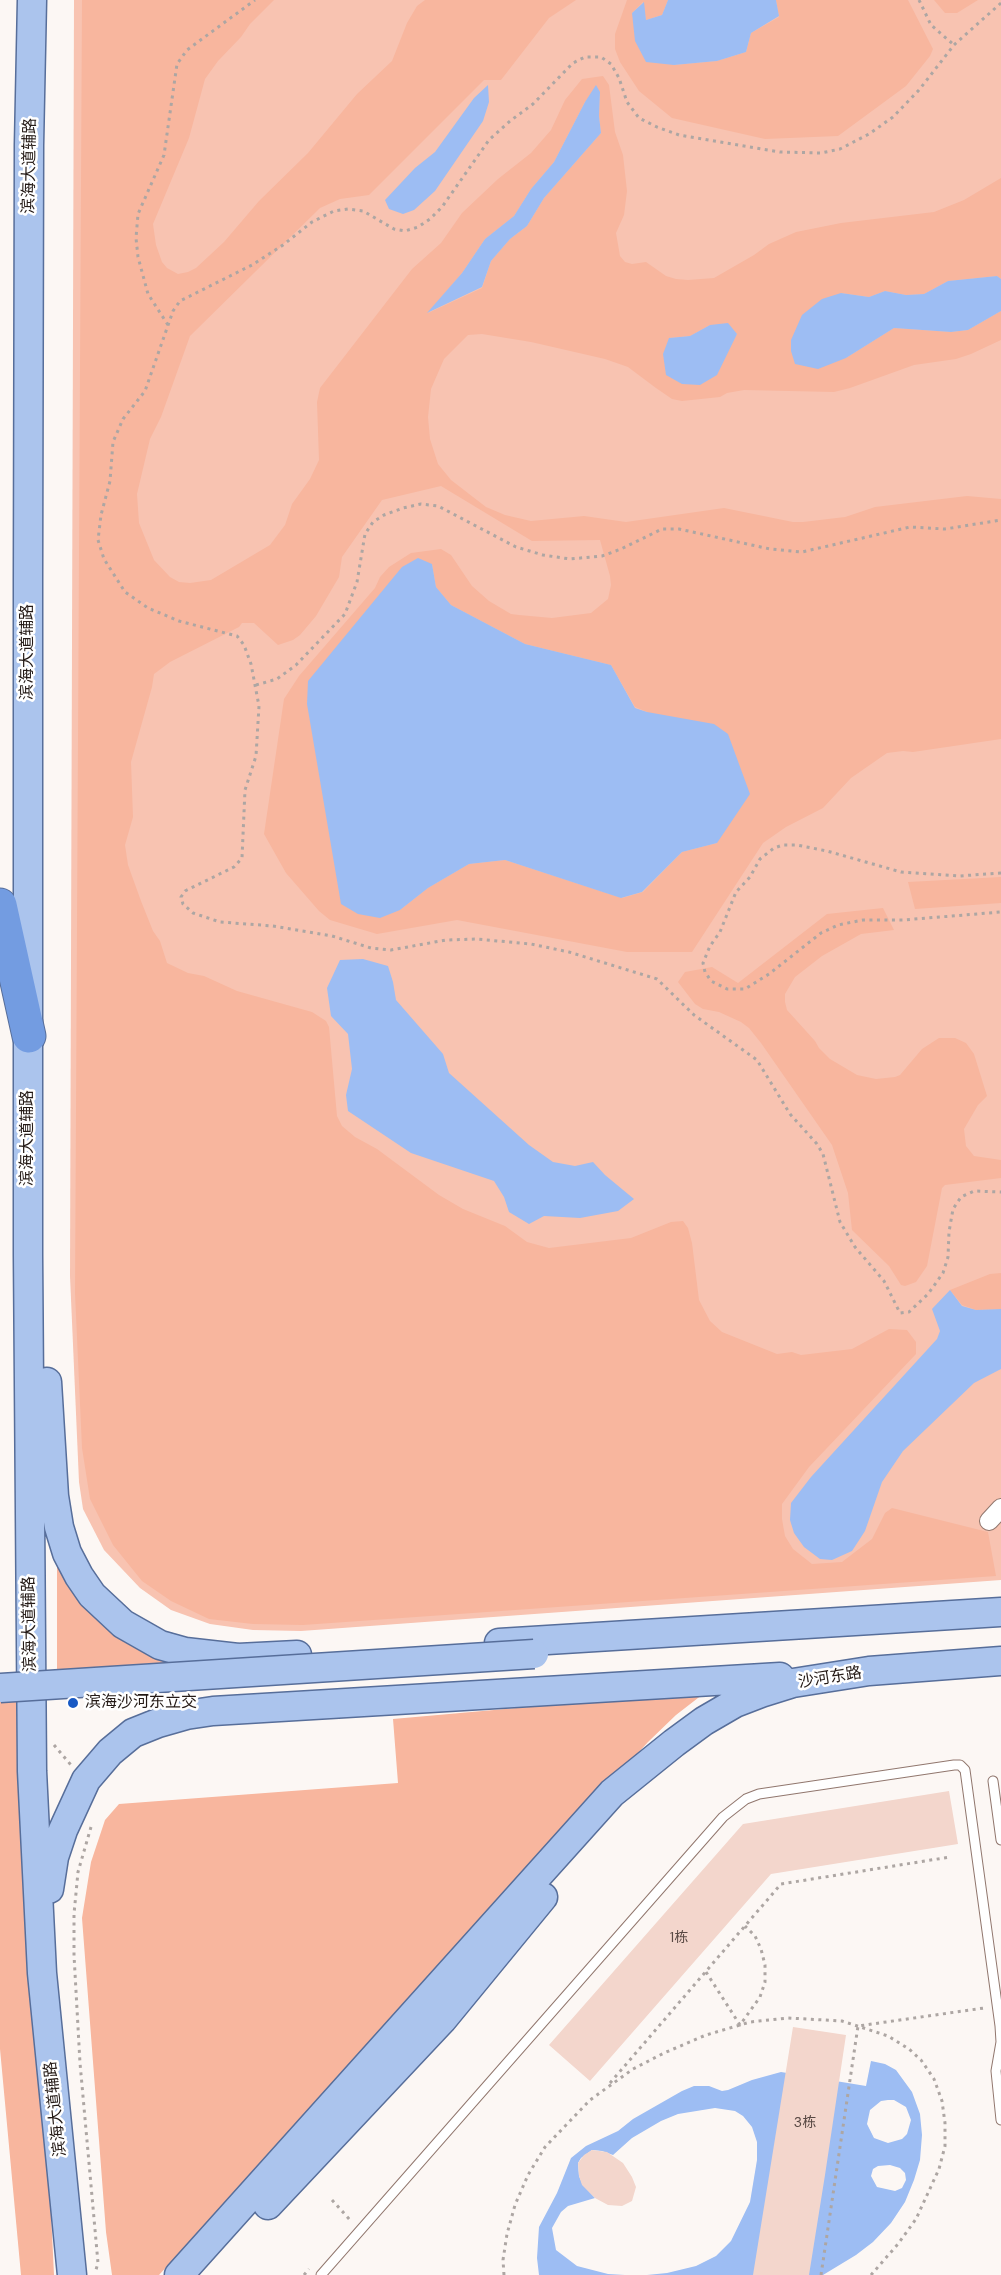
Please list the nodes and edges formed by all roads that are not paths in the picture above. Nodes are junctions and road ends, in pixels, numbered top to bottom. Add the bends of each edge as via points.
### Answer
1 (32, 0) edge
2 (0, 905) edge
3 (28, 1036) junction
4 (28, 1255) junction
5 (1001, 1612) edge
6 (825, 1623) junction
7 (1001, 1662) edge
8 (869, 1671) junction
9 (0, 1688) edge
10 (674, 1743) junction
11 (993, 1781) dead end
12 (1001, 1840) edge
13 (42, 1973) junction
14 (1001, 2120) edge
15 (72, 2275) edge
16 (179, 2275) edge
17 (204, 2275) edge
18 (321, 2275) edge

1 - 3 main road, 滨海大道辅路
2 - 3 highway
3 - 4 main road, 滨海大道辅路
4 - 6 main road via 48,1388 54,1496 67,1553 92,1595 108,1612 160,1645 215,1656 277,1657
4 - 13 main road, 滨海大道辅路 via 32,1772
5 - 6 main road
6 - 9 main road, bridge via 720,1640
7 - 8 main road, 沙河东路
8 - 10 main road, 沙河东路 via 793,1683 761,1693 704,1720
8 - 13 main road via 213,1711 158,1723 110,1752 76,1798 54,1857 44,1923
10 - 16 main road via 612,1793
10 - 17 main road via 442,2020
11 - 12 lane
13 - 15 main road, 滨海大道辅路
14 - 18 lane via 996,2071 1001,2042 965,1770 960,1765 774,1791 746,1799 723,1817

